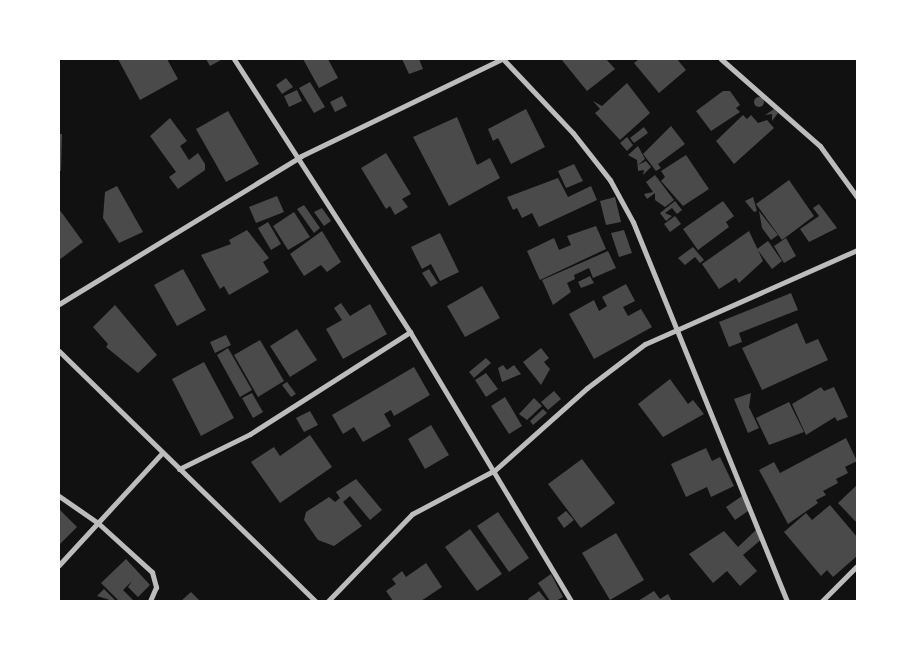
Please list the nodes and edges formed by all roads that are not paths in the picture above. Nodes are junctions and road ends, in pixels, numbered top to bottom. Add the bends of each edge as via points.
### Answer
1 (234, 59) edge
2 (503, 59) edge
3 (722, 59) edge
4 (301, 156) junction
5 (857, 197) edge
6 (857, 250) edge
7 (59, 304) edge
8 (673, 329) junction
9 (410, 332) junction
10 (59, 350) edge
11 (162, 453) junction
12 (178, 469) junction
13 (495, 470) junction
14 (59, 496) edge
15 (98, 523) junction
16 (59, 565) edge
17 (857, 566) edge
18 (150, 601) edge
19 (315, 601) edge
20 (328, 601) edge
21 (571, 601) edge
22 (787, 601) edge
23 (822, 601) edge

1 - 4 street
2 - 4 street
2 - 8 street via 610,180 633,222
3 - 5 street via 820,146
4 - 7 street
4 - 9 street
6 - 8 street
8 - 13 street via 618,363
8 - 22 street
9 - 12 street via 250,434
9 - 13 street
10 - 11 street
11 - 12 street
11 - 15 street
12 - 19 street
13 - 20 street via 412,514
13 - 21 street
14 - 15 street
15 - 16 street
15 - 18 street via 152,572 156,587
17 - 23 street

